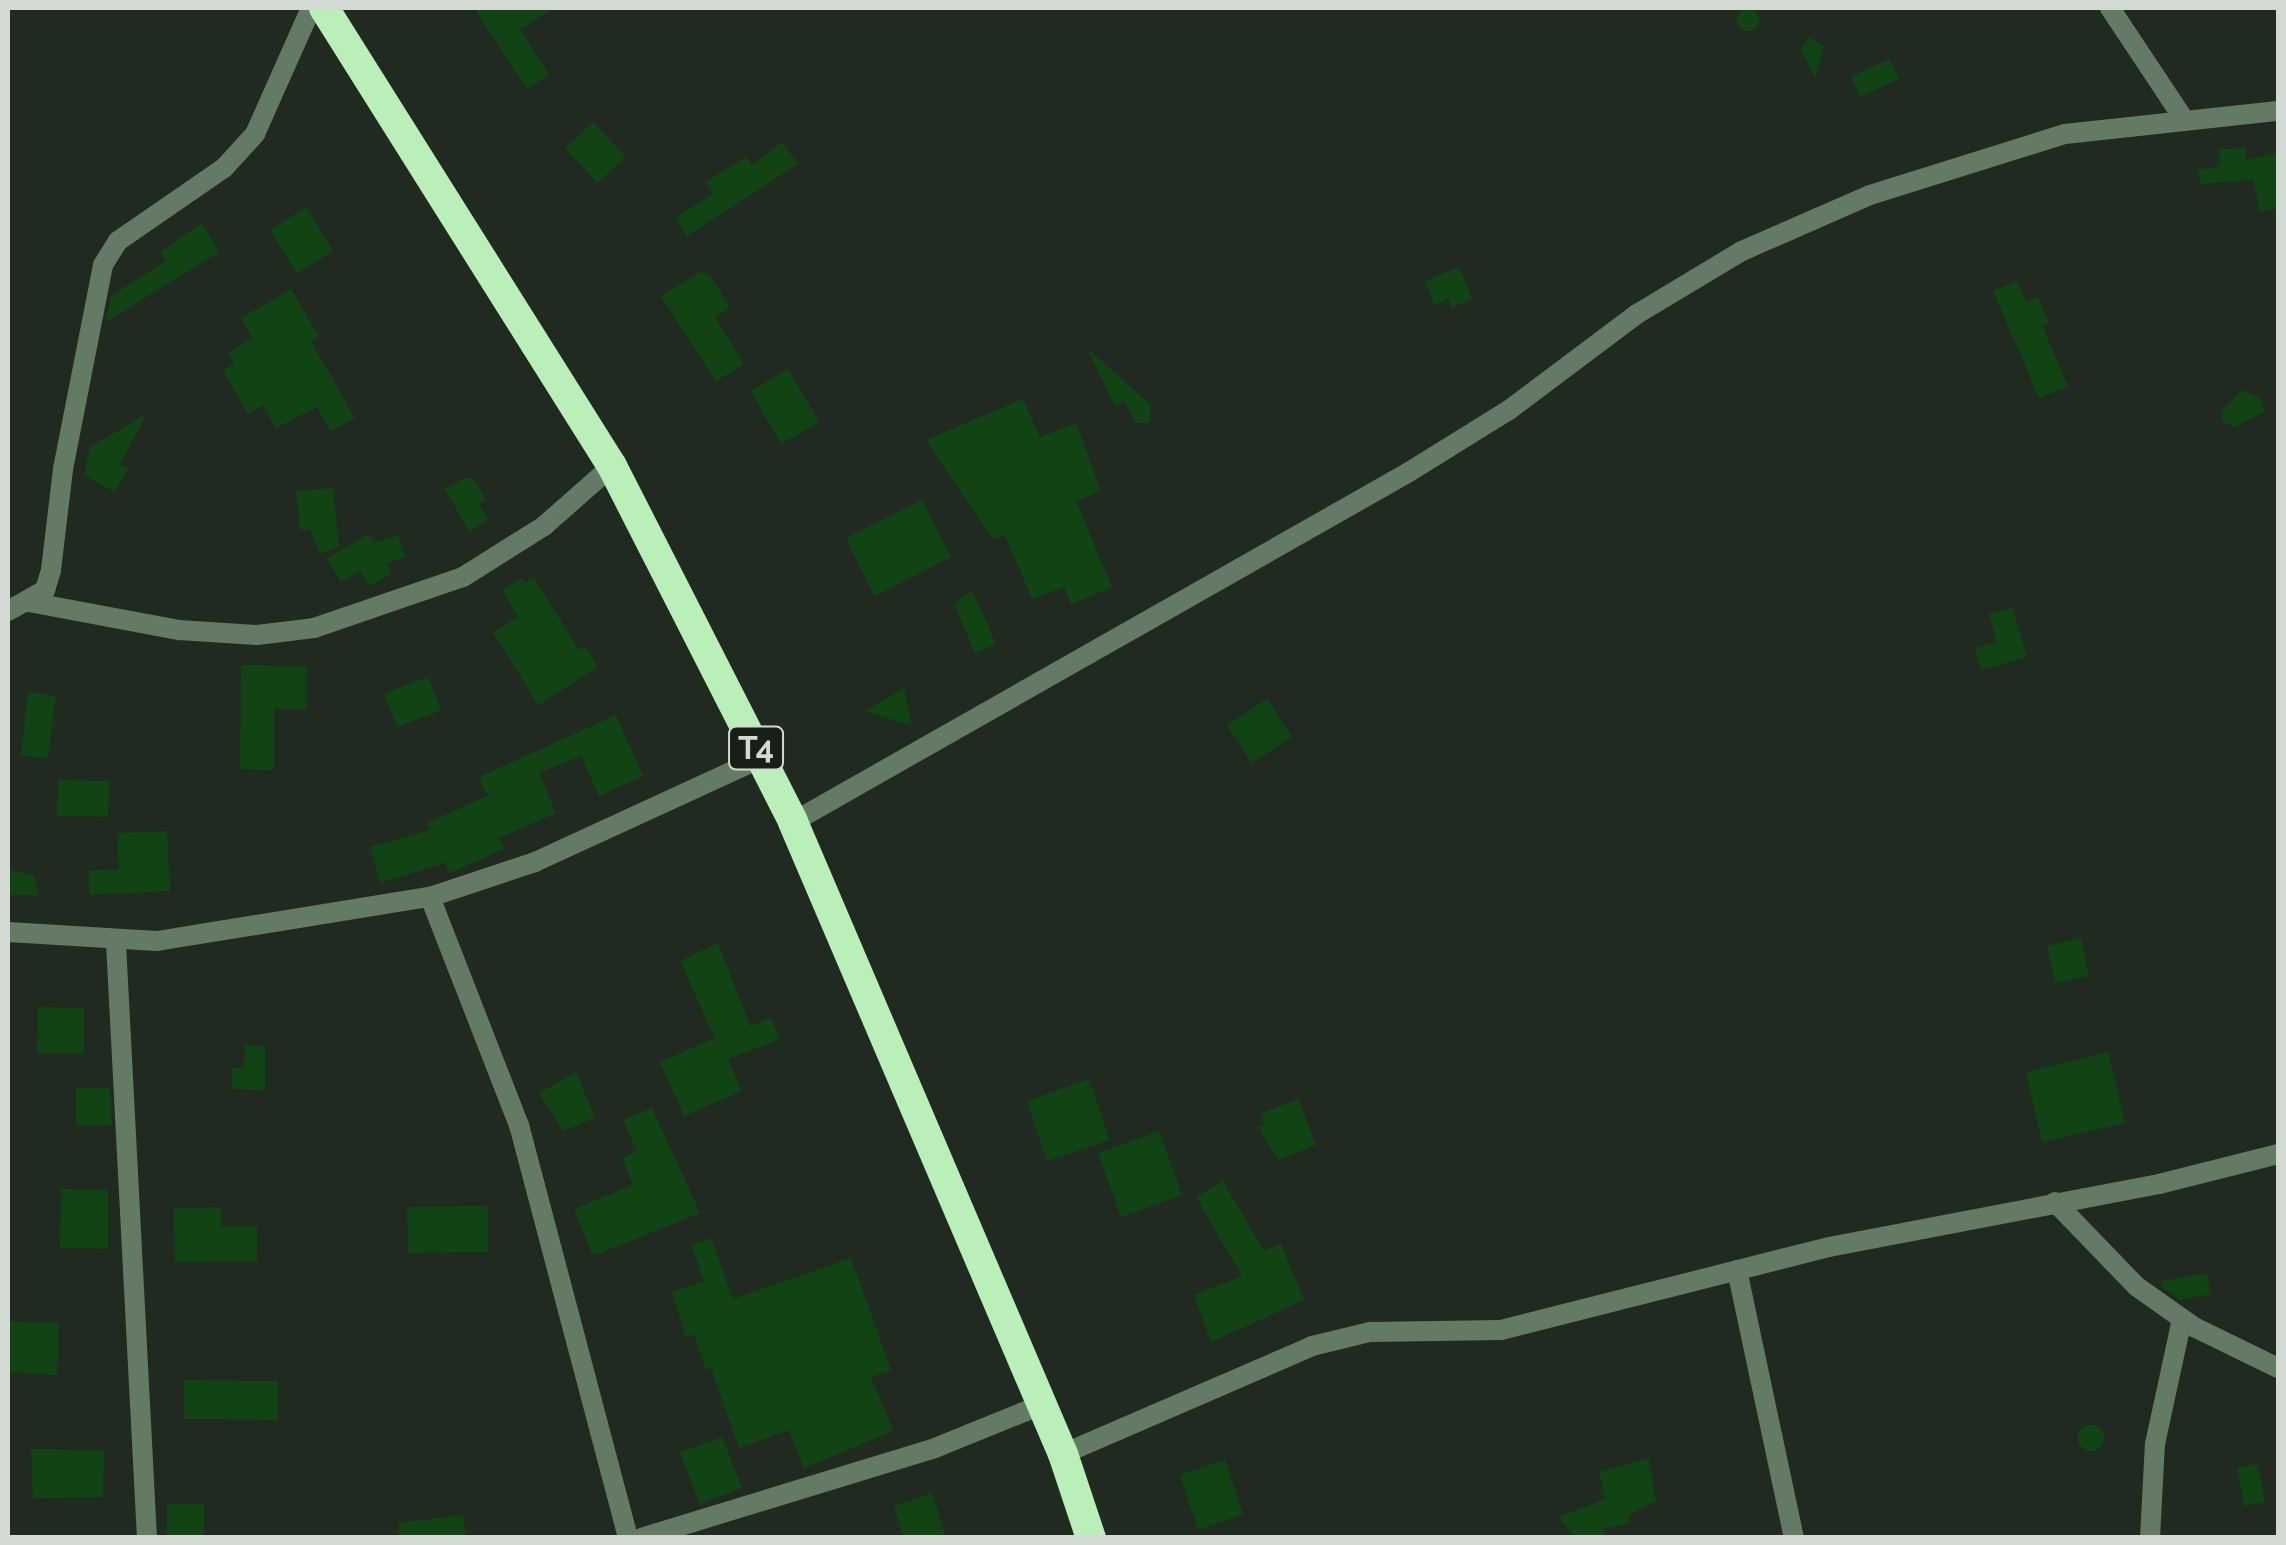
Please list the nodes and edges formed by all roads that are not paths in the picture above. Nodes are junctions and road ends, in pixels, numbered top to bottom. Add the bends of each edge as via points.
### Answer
1 (311, 8) edge
2 (324, 8) edge
3 (2110, 8) edge
4 (2278, 111) edge
5 (2183, 118) junction
6 (612, 466) junction
7 (29, 602) junction
8 (8, 611) edge
9 (761, 758) junction
10 (793, 822) junction
11 (430, 896) junction
12 (8, 932) edge
13 (116, 943) junction
14 (2278, 1154) edge
15 (2055, 1202) junction
16 (1736, 1270) junction
17 (2182, 1319) junction
18 (2278, 1368) edge
19 (1041, 1405) junction
20 (1063, 1454) junction
21 (146, 1538) edge
22 (628, 1538) edge
23 (642, 1538) edge
24 (1090, 1538) edge
25 (1794, 1538) edge
26 (2150, 1538) edge

1 - 7 street via 255,134 224,168 118,241 103,265 63,469 51,570 44,590
2 - 6 highway, T4
3 - 5 street
4 - 5 street
5 - 10 street via 2065,134 2007,150 1870,195 1742,251 1637,314 1509,410 1408,472
6 - 7 street via 544,526 463,578 314,628 257,635 179,630
6 - 9 highway, T4
7 - 8 street
9 - 10 highway, T4
9 - 11 street via 535,862
10 - 19 highway, T4
11 - 13 street via 334,917
11 - 22 street via 519,1125
12 - 13 street
13 - 21 street
14 - 15 street
15 - 16 street
15 - 17 street via 2136,1286
16 - 20 street via 1501,1330 1370,1332 1312,1346
16 - 25 street
17 - 18 street
17 - 26 street via 2155,1444
19 - 20 highway, T4
19 - 23 street via 936,1448
20 - 24 highway, T4

